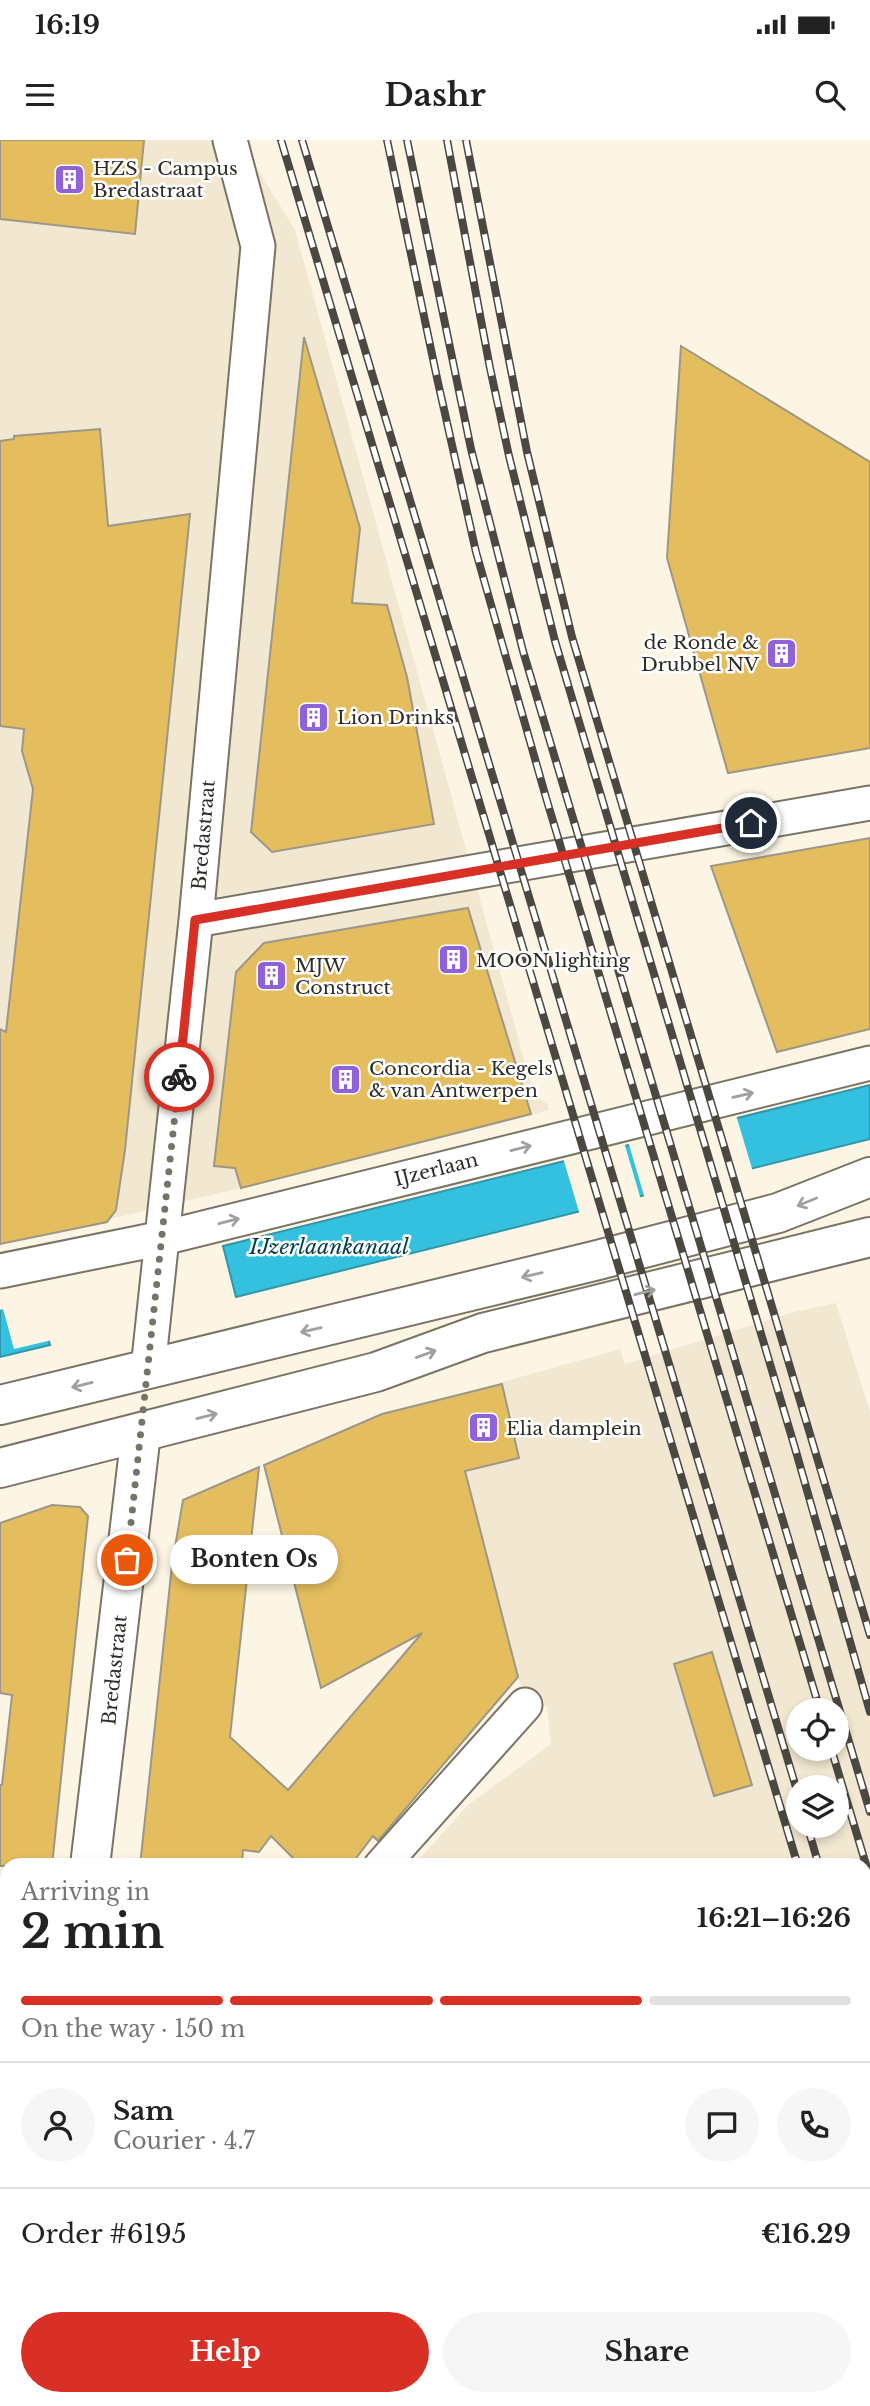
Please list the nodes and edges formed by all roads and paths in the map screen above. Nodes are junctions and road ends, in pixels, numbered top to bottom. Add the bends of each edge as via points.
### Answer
1 (230, 140) edge
2 (870, 803) edge
3 (195, 920) junction
4 (870, 1063) edge
5 (870, 1177) edge
6 (870, 1237) edge
7 (163, 1238) junction
8 (0, 1271) edge
9 (148, 1368) junction
10 (0, 1405) edge
11 (141, 1433) junction
12 (0, 1468) edge
13 (525, 1705) dead end
14 (91, 1858) edge
15 (388, 1858) edge

1 - 3 street, Bredastraat via 258,246
2 - 3 street
3 - 7 street, Bredastraat
7 -> 4 street, IJzerlaan
5 -> 9 main road via 765,1217
11 -> 6 main road via 376,1372 483,1333
7 - 8 street, IJzerlaan
7 - 9 street, Bredastraat
9 -> 10 main road
9 - 11 main road, Bredastraat
11 - 12 main road
11 - 14 main road, Bredastraat
13 - 15 street

